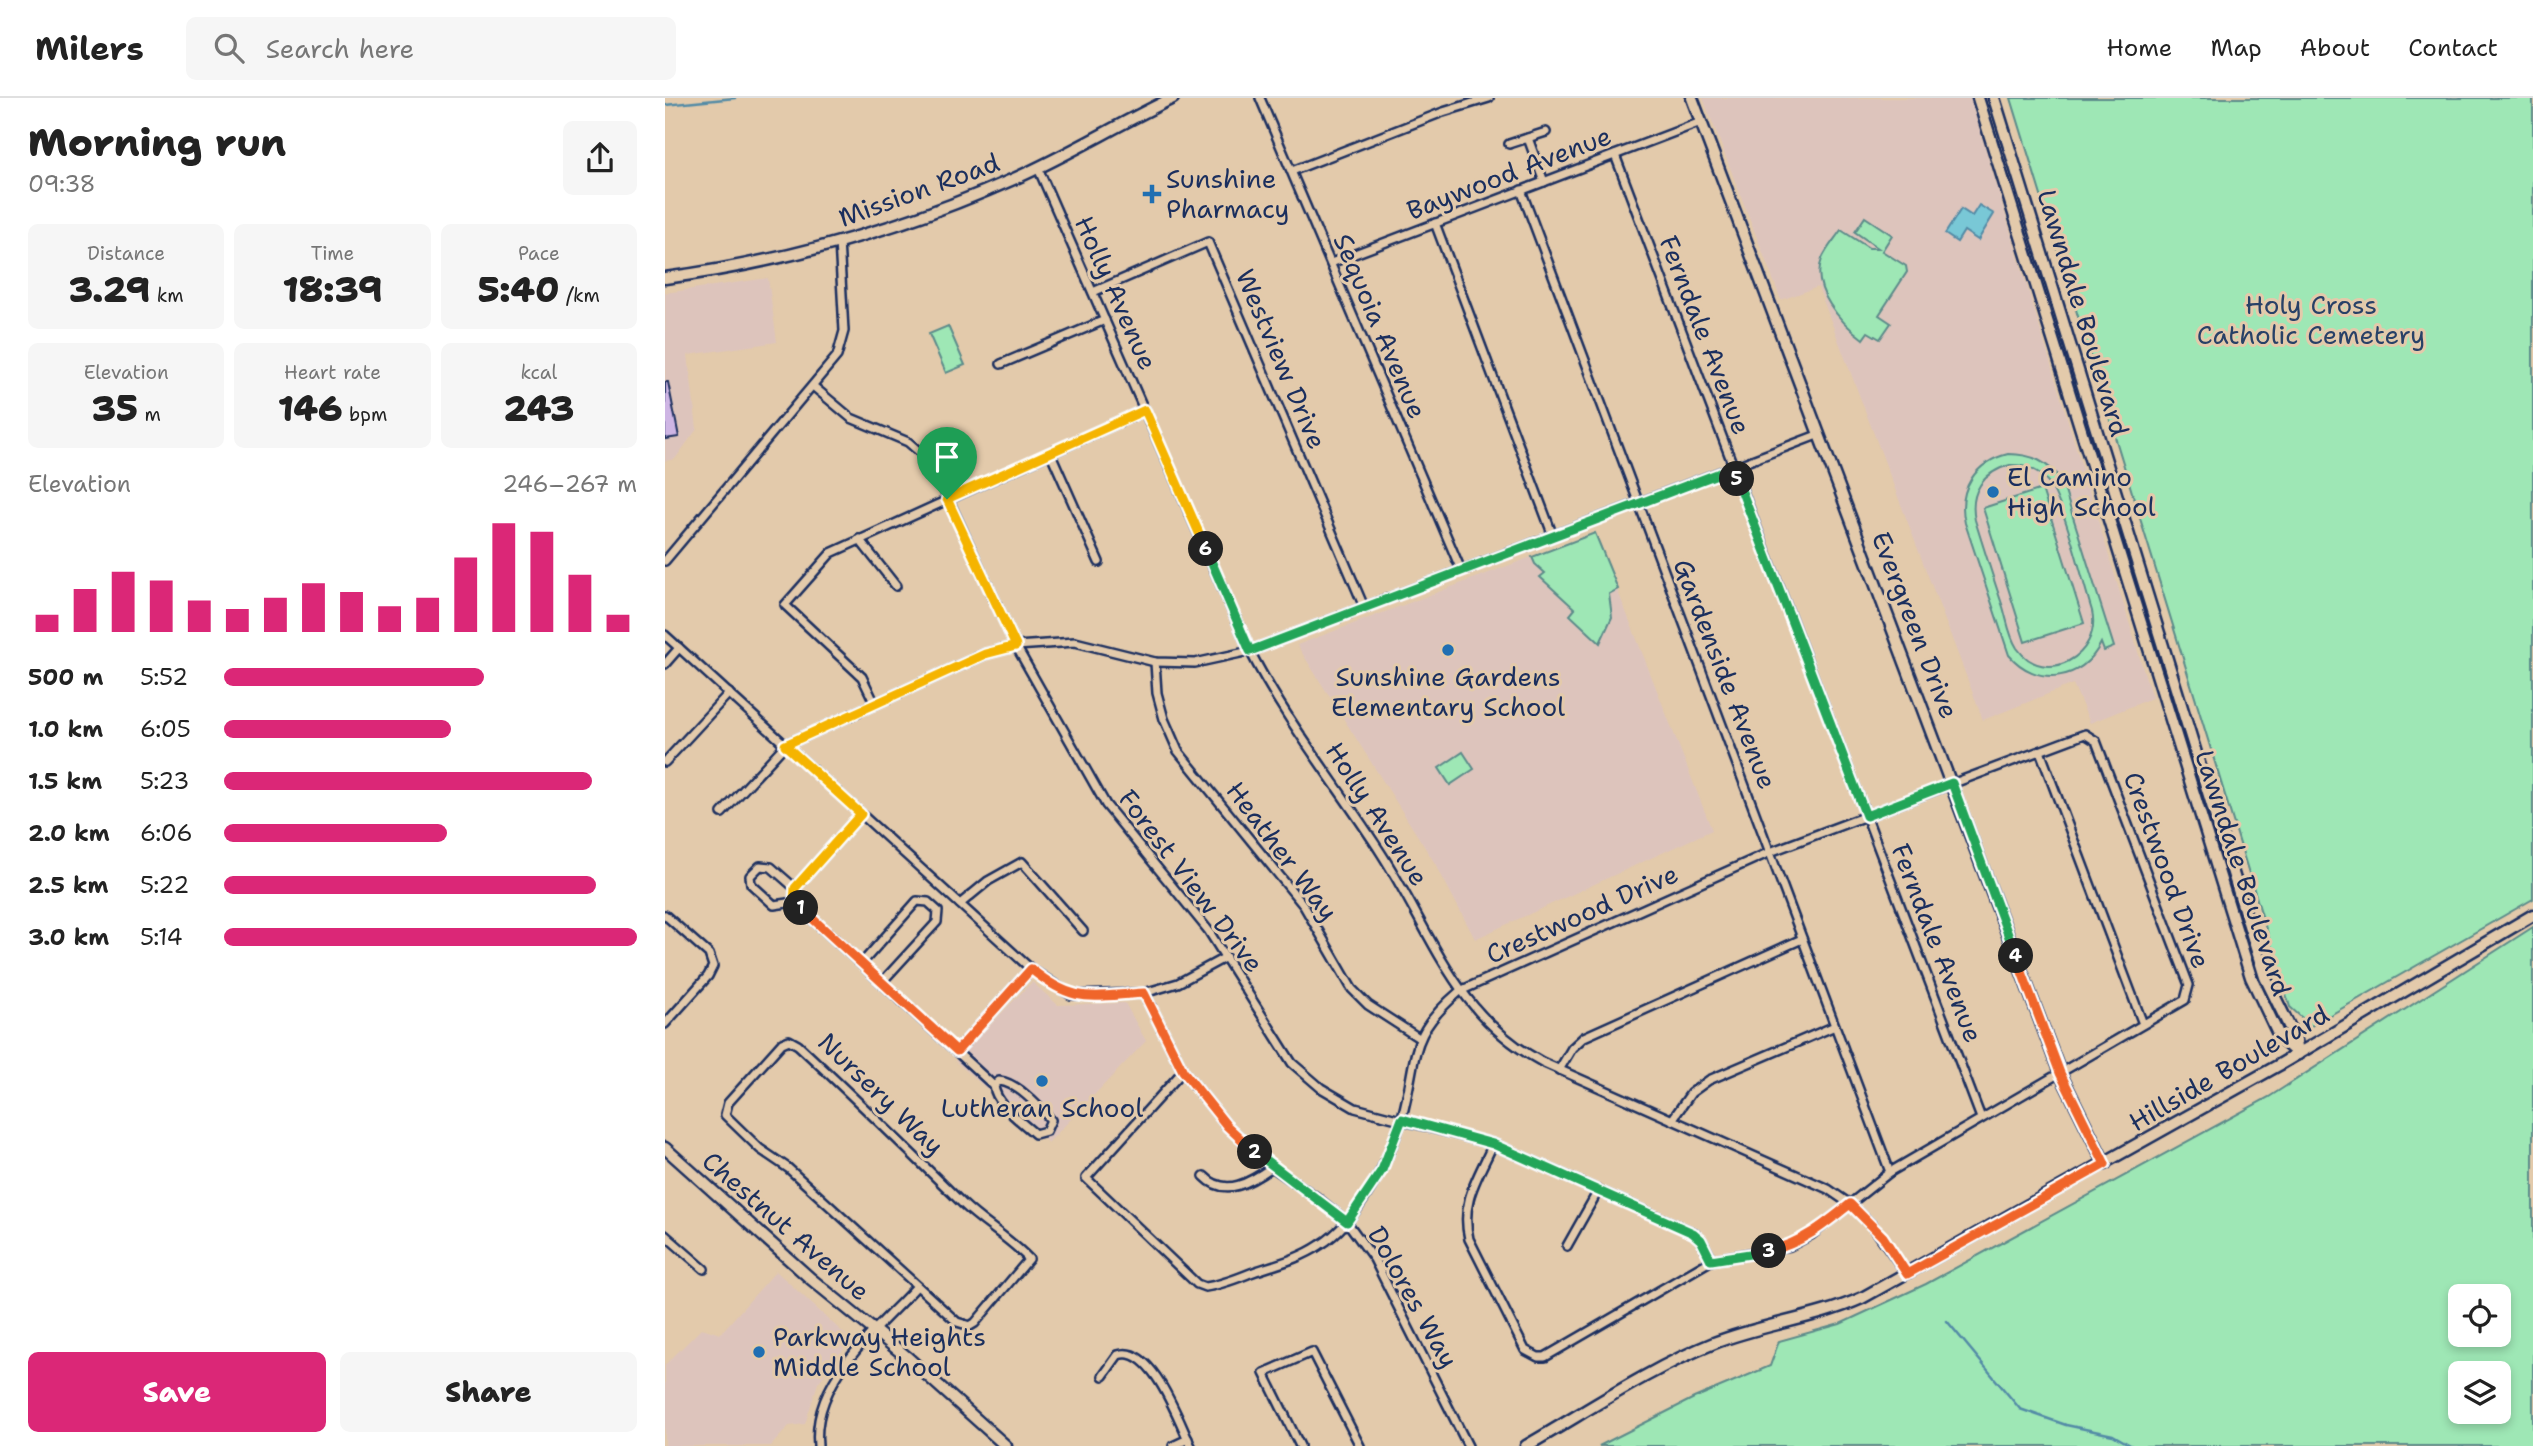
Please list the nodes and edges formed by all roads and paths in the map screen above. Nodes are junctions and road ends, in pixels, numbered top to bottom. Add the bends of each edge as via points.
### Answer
1 (1173, 98) edge
2 (1261, 98) edge
3 (1489, 98) edge
4 (1692, 98) edge
5 (1977, 98) edge
6 (1994, 98) edge
7 (1701, 122) junction
8 (1546, 132) dead end
9 (1528, 138) junction
10 (1509, 144) dead end
11 (1615, 155) junction
12 (1038, 167) junction
13 (1292, 171) junction
14 (1544, 182) junction
15 (1521, 190) junction
16 (1435, 223) junction
17 (839, 242) junction
18 (1331, 262) junction
19 (665, 278) edge
20 (1093, 292) junction
21 (1105, 320) junction
22 (1001, 364) dead end
23 (814, 387) junction
24 (1145, 410) junction
25 (1820, 434) junction
26 (1051, 454) junction
27 (1733, 468) junction
28 (947, 499) junction
29 (1639, 505) junction
30 (1553, 536) junction
31 (859, 539) junction
32 (665, 561) edge
33 (1099, 562) dead end
34 (1461, 570) junction
35 (896, 586) dead end
36 (1364, 607) junction
37 (665, 635) edge
38 (1016, 646) junction
39 (680, 648) junction
40 (1250, 651) junction
41 (1155, 662) junction
42 (665, 664) edge
43 (729, 693) junction
44 (875, 704) junction
45 (785, 745) junction
46 (2040, 751) junction
47 (665, 762) edge
48 (1952, 783) junction
49 (722, 813) dead end
50 (861, 814) junction
51 (1866, 816) junction
52 (1770, 852) junction
53 (795, 888) junction
54 (794, 902) junction
55 (960, 904) junction
56 (665, 915) edge
57 (2533, 915) edge
58 (1083, 931) dead end
59 (1802, 939) junction
60 (1226, 957) junction
61 (862, 963) junction
62 (1031, 969) junction
63 (882, 982) junction
64 (1460, 991) junction
65 (1144, 993) junction
66 (665, 1024) edge
67 (2143, 1024) junction
68 (1835, 1026) junction
69 (1419, 1038) junction
70 (957, 1051) junction
71 (2298, 1054) junction
72 (1559, 1070) junction
73 (1183, 1071) junction
74 (2060, 1073) junction
75 (995, 1086) junction
76 (1981, 1118) junction
77 (1402, 1119) junction
78 (1672, 1120) junction
79 (1493, 1144) junction
80 (665, 1148) edge
81 (2105, 1164) junction
82 (1272, 1167) junction
83 (1891, 1172) junction
84 (1204, 1176) dead end
85 (1598, 1191) junction
86 (1850, 1204) junction
87 (1347, 1222) junction
88 (665, 1235) edge
89 (1567, 1246) dead end
90 (1711, 1260) junction
91 (704, 1269) dead end
92 (1907, 1274) junction
93 (916, 1287) junction
94 (875, 1332) junction
95 (1103, 1376) dead end
96 (1189, 1442) edge
97 (818, 1446) edge
98 (1006, 1446) edge
99 (1173, 1446) edge
100 (1300, 1446) edge
101 (1360, 1446) edge
102 (1468, 1446) edge
103 (1526, 1446) edge

1 - 12 street, Mission Road
2 - 13 street, Sequoia Avenue
3 - 13 street
4 - 7 street, Evergreen Drive
5 - 71 street, Lawndale Boulevard via 2251,977 2280,1038
6 - 71 street, Lawndale Boulevard via 2265,977 2296,1040
7 - 11 street, Baywood Avenue
7 - 25 street, Evergreen Drive
8 - 9 street
9 - 10 street
9 - 14 street
11 - 14 street, Baywood Avenue
11 - 27 street, Ferndale Avenue
12 - 17 street, Mission Road via 970,197
12 - 20 street, Holly Avenue
13 - 18 street, Sequoia Avenue
14 - 15 street, Baywood Avenue
15 - 16 street, Baywood Avenue
15 - 29 street, Gardenside Avenue
16 - 18 street, Baywood Avenue
16 - 30 street
17 - 19 street, Mission Road
17 - 23 street via 842,339 832,364
18 - 34 street, Sequoia Avenue
20 - 21 street, Holly Avenue
20 - 36 street, Westview Drive via 1207,242
21 - 22 street
21 - 24 street, Holly Avenue
23 - 28 street, Forest View Drive via 852,418 922,450
23 - 32 street
24 - 26 street
24 - 40 street, Holly Avenue
25 - 27 street
25 - 48 street, Evergreen Drive
26 - 28 street
26 - 33 street
27 - 29 street
27 - 51 street, Ferndale Avenue
28 - 31 street
28 - 38 street, Forest View Drive
29 - 30 street
29 - 52 street, Gardenside Avenue
30 - 34 street
31 - 35 street
31 - 44 street via 831,553 785,605 862,677
34 - 36 street
36 - 40 street
37 - 39 street
38 - 41 street via 1075,642
38 - 44 street via 985,654
38 - 60 street, Forest View Drive via 1106,805
39 - 42 street
39 - 43 street
40 - 41 street via 1195,663
40 - 64 street, Holly Avenue via 1269,688 1387,863
41 - 69 street, Heather Way via 1157,694 1178,751 1304,906 1352,989
43 - 45 street
43 - 47 street
44 - 45 street
45 - 49 street
45 - 50 street
46 - 48 street, Crestwood Drive
46 - 67 street
46 - 67 street, Crestwood Drive via 2085,734 2097,741 2189,985 2185,1000
48 - 51 street, Crestwood Drive
48 - 74 street, Evergreen Drive
50 - 53 street
50 - 55 street
51 - 52 street, Crestwood Drive
51 - 76 street, Ferndale Avenue
52 - 59 street, Gardenside Avenue
52 - 64 street, Crestwood Drive
53 - 54 street
53 - 54 street via 771,867 760,866 750,876 751,884 774,905
54 - 61 street
55 - 58 street via 988,881 1023,862
55 - 62 street
56 - 66 street via 709,954 713,966
57 - 71 street, Hillside Boulevard
59 - 68 street, Gardenside Avenue
59 - 72 street via 1584,1037
60 - 65 street via 1178,983
60 - 77 street, Forest View Drive via 1292,1063 1355,1108
61 - 63 street
61 - 63 street via 917,901 928,902 938,911 937,922
62 - 65 street via 1062,992 1076,996
62 - 70 street
63 - 70 street
64 - 69 street, Crestwood Drive via 1435,1012
64 - 72 street, Holly Avenue via 1501,1035
65 - 73 street, Dolores Way
67 - 74 street
68 - 78 street via 1709,1080 1692,1093
68 - 83 street, Gardenside Avenue
69 - 77 street, Crestwood Drive
70 - 75 street
71 - 81 street, Hillside Boulevard
72 - 78 street, Holly Avenue
73 - 82 street, Dolores Way via 1227,1126
73 - 87 street, Crestwood Drive via 1086,1178 1197,1284 1213,1286 1296,1258 1322,1244
74 - 76 street
74 - 81 street, Evergreen Drive
75 - 75 street via 1008,1082 1043,1111 1051,1120 1046,1131 1035,1134 995,1095
76 - 83 street
77 - 79 street, Forest View Drive
77 - 87 street, Crestwood Drive via 1382,1170
78 - 86 street, Holly Avenue via 1811,1181
79 - 85 street, Forest View Drive
79 - 90 street via 1466,1204 1465,1220 1469,1239 1531,1354 1545,1357
80 - 94 street, Chestnut Avenue
81 - 92 street, Hillside Boulevard
82 - 84 street via 1251,1181 1225,1188 1212,1185
82 - 87 street, Dolores Way
83 - 86 street
85 - 89 street
85 - 90 street, Forest View Drive via 1693,1233
86 - 90 street via 1811,1235 1790,1245
86 - 92 street, Holly Avenue via 1883,1237
87 - 102 street, Dolores Way via 1374,1258
88 - 91 street
92 - 103 street, Hillside Boulevard via 1840,1307 1698,1350
93 - 93 street, Nursery Way via 957,1322 970,1325 1029,1259 966,1207 798,1045 785,1041 728,1103 725,1115
93 - 94 street
94 - 97 street via 837,1375 822,1406
94 - 98 street, Chestnut Avenue
95 - 96 street via 1118,1355 1138,1357 1157,1378
96 - 99 street
100 - 101 street via 1264,1373 1312,1352

